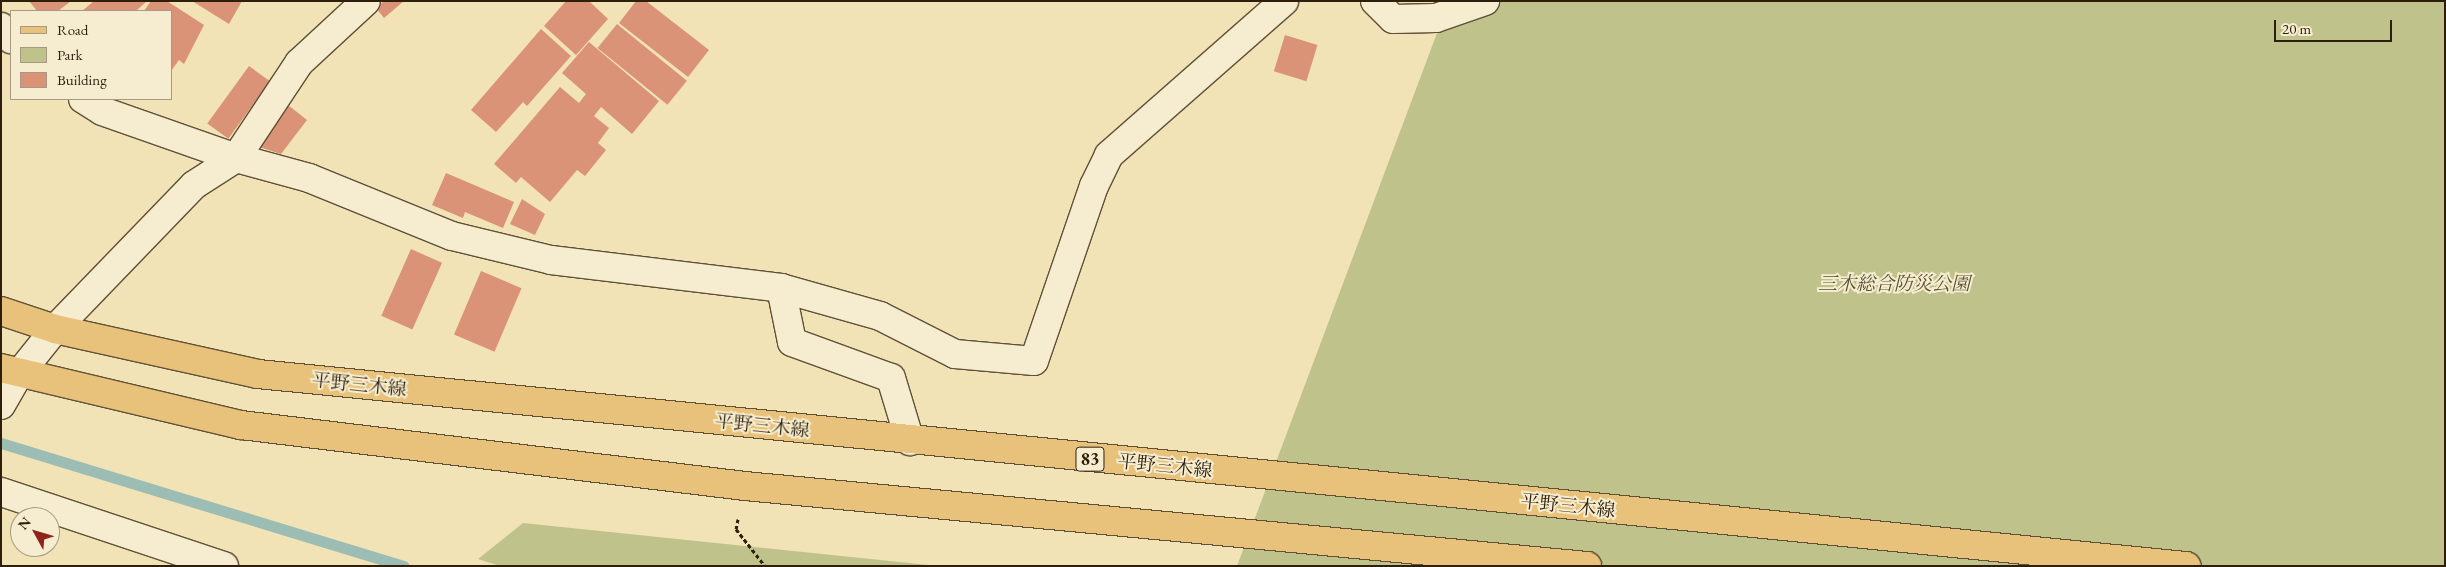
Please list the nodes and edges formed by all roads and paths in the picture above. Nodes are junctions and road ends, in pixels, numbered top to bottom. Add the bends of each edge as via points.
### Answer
1 (366, 1) edge
2 (1284, 1) edge
3 (1375, 1) edge
4 (1485, 1) edge
5 (1, 27) edge
6 (10, 38) edge
7 (85, 100) edge
8 (236, 158) junction
9 (781, 288) junction
10 (1, 311) edge
11 (55, 329) junction
12 (10, 371) edge
13 (1, 405) edge
14 (910, 441) junction
15 (745, 486) junction
16 (1, 492) edge
17 (224, 566) edge
18 (766, 566) edge
19 (1587, 566) edge
20 (2186, 566) edge

1 - 8 street via 300,64
2 - 9 street via 1110,155 1094,186 1034,361 955,354 880,316
3 - 4 street via 1393,19 1436,18
5 - 6 street
7 - 8 street via 102,111
8 - 9 street via 309,178 452,236 552,260
8 - 11 street via 194,185
9 - 14 street via 792,342 891,378
10 - 11 main road, 平野三木線 / 83
11 - 12 street
11 - 14 main road, 平野三木線 / 83 via 258,374
12 - 13 street
12 - 15 main road via 241,425
14 - 20 main road, 平野三木線 / 83
15 - 18 path via 736,528
15 - 19 main road
16 - 17 street

